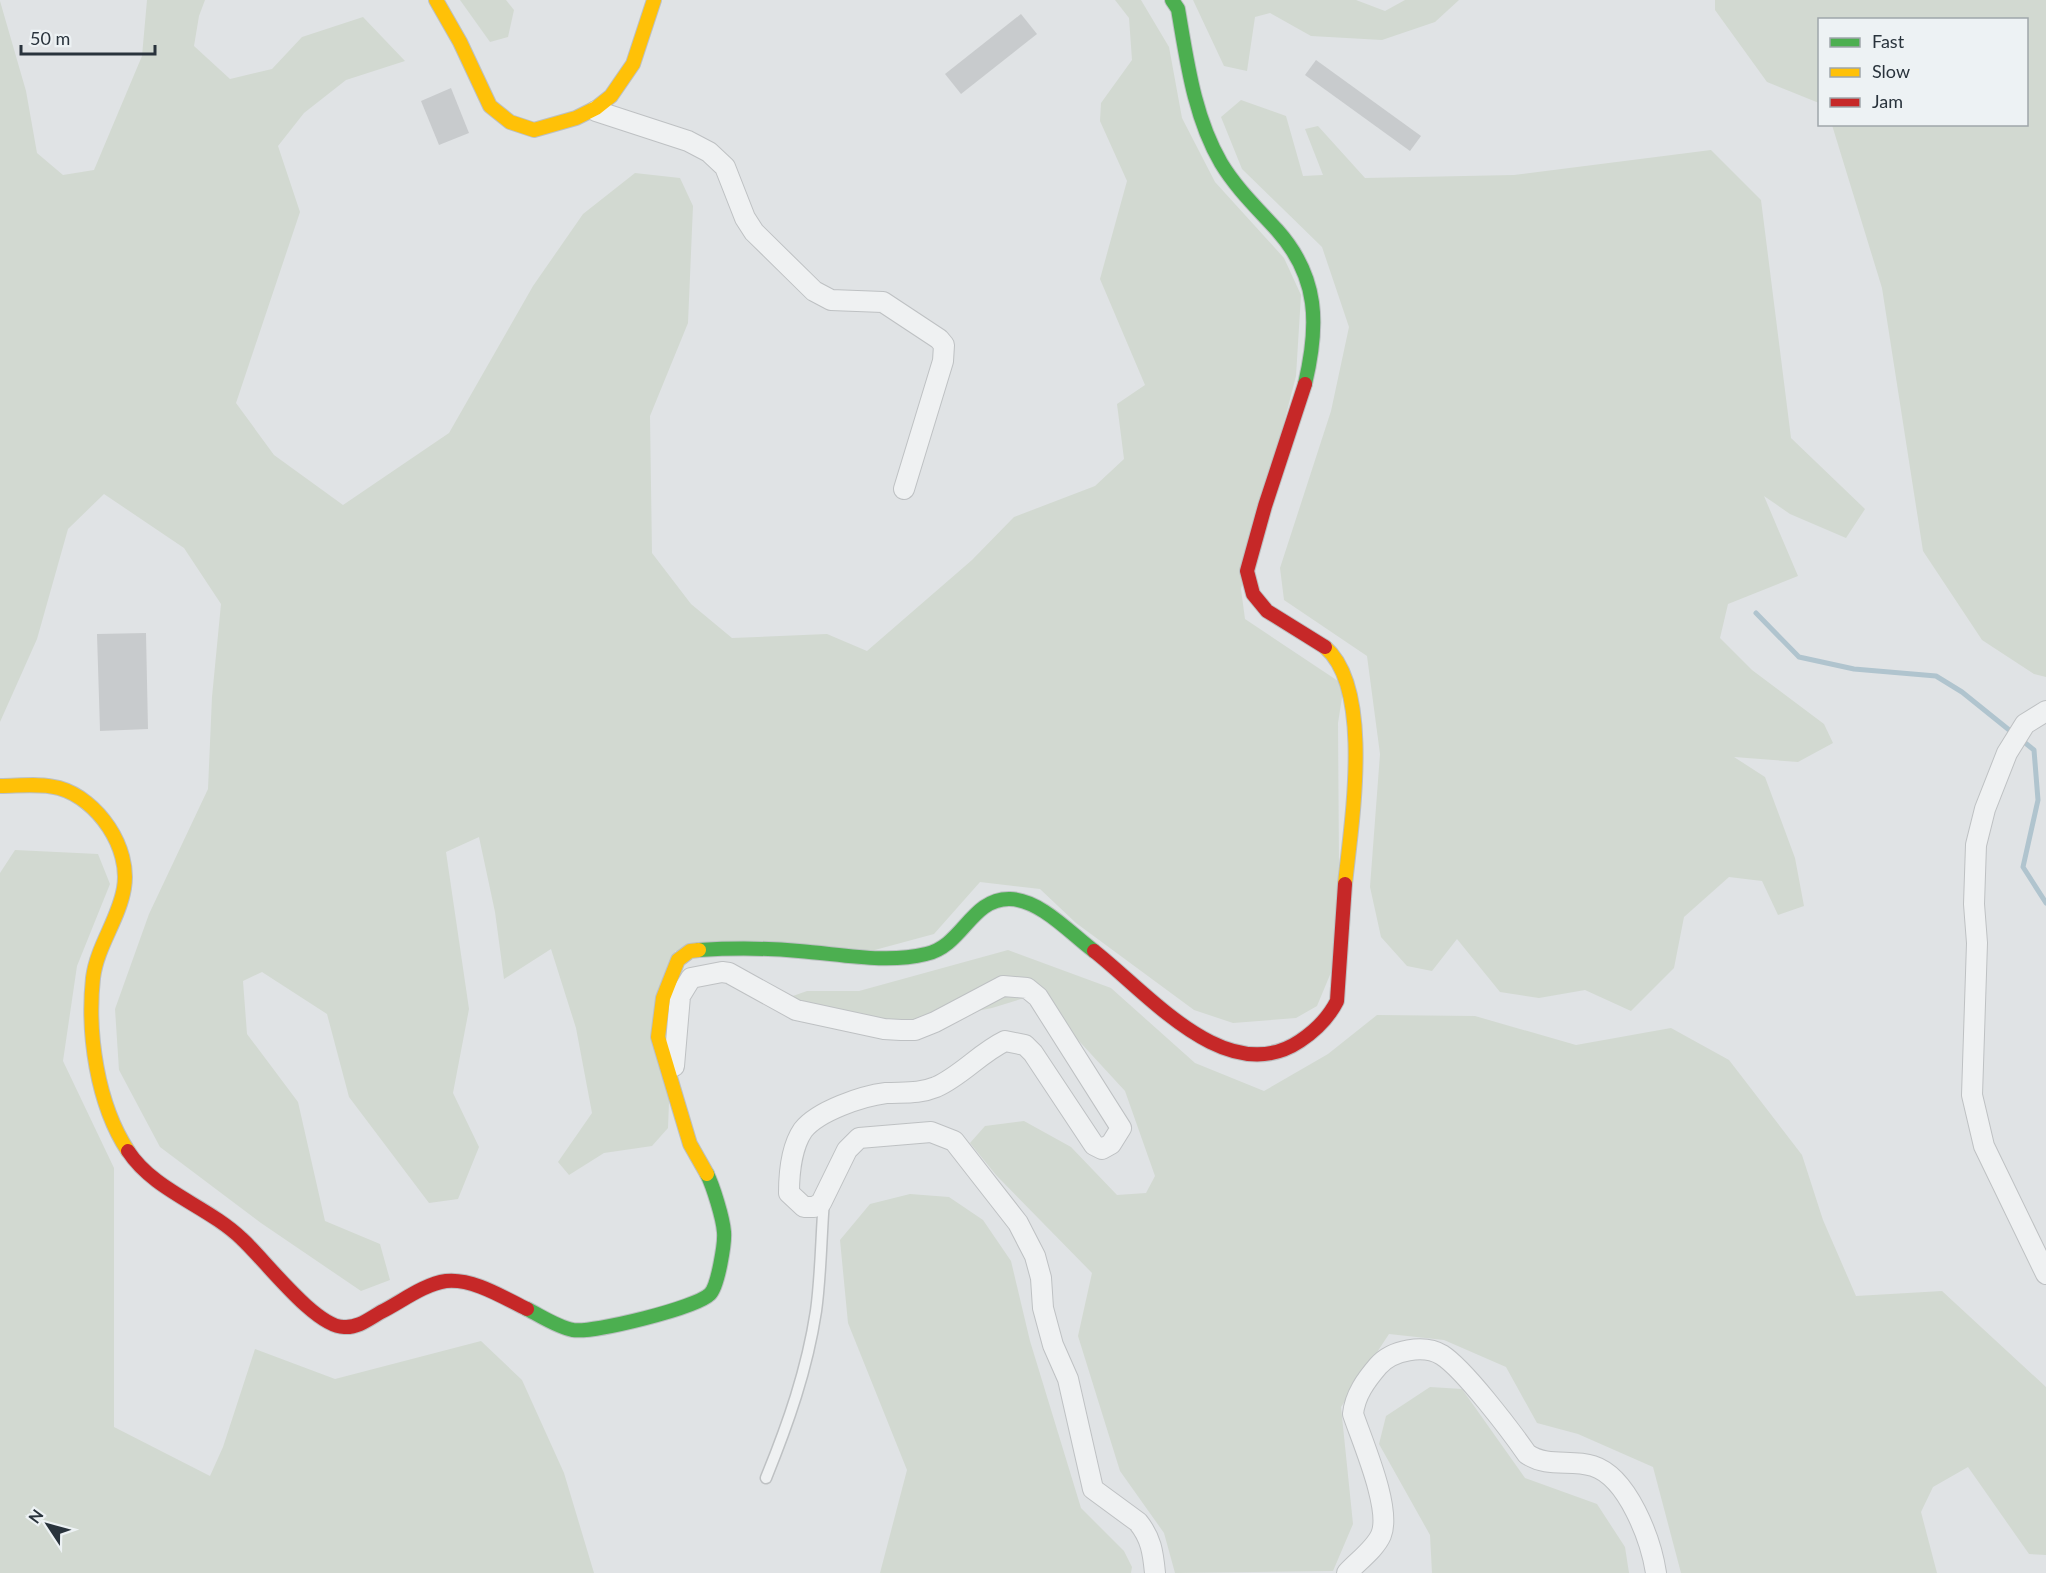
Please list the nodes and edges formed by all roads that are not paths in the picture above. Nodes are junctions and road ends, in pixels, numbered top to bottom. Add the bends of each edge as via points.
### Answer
1 (435, 0) edge
2 (654, 0) edge
3 (1172, 0) edge
4 (596, 111) junction
5 (904, 489) dead end
6 (2046, 711) edge
7 (0, 786) edge
8 (674, 1097) junction
9 (824, 1197) junction
10 (2046, 1274) edge
11 (766, 1478) dead end
12 (1155, 1573) edge
13 (1347, 1573) edge
14 (1656, 1573) edge

1 - 4 main road via 463,46 490,105 510,121 533,130
2 - 4 main road via 629,72 614,95
3 - 8 main road via 1178,9 1211,145 1233,181 1278,231 1310,288 1314,316 1311,362 1247,571 1257,601 1334,655 1344,671 1350,695 1354,788 1337,1001 1333,1011 1301,1042 1272,1056 1260,1058 1224,1047 1173,1020 1036,907 1024,901 989,901 979,907 953,940 928,954 864,958 777,949 707,949 682,955 663,998 658,1037
4 - 5 street via 688,141 709,152 725,167 754,232 814,291 831,300 883,302 944,345 943,361
6 - 10 street via 2025,724 2007,753 1976,845 1972,1095 1984,1146
7 - 8 main road via 47,786 74,794 104,820 125,860 124,890 97,952 93,982 99,1071 120,1140 142,1167 244,1240 299,1297 335,1326 356,1326 446,1281 487,1290 574,1330 639,1320 710,1294 716,1285 724,1232 709,1178 690,1144
8 - 9 street via 680,996 691,978 729,973 796,1010 901,1030 935,1022 1003,986 1017,986 1038,997 1121,1128 1111,1144 1098,1148 1033,1053 1025,1045 1005,1041 937,1086 852,1101 804,1129 795,1145 789,1193 804,1208 814,1207
9 - 11 lane via 816,1310 806,1360 792,1414
9 - 12 street via 847,1150 859,1138 930,1132 954,1141 1018,1223 1035,1256 1043,1308 1068,1379 1093,1489 1144,1529 1150,1538
13 - 14 street via 1376,1544 1383,1524 1382,1504 1353,1414 1354,1404 1366,1379 1385,1358 1408,1350 1430,1351 1450,1361 1537,1461 1593,1466 1615,1479 1644,1526

